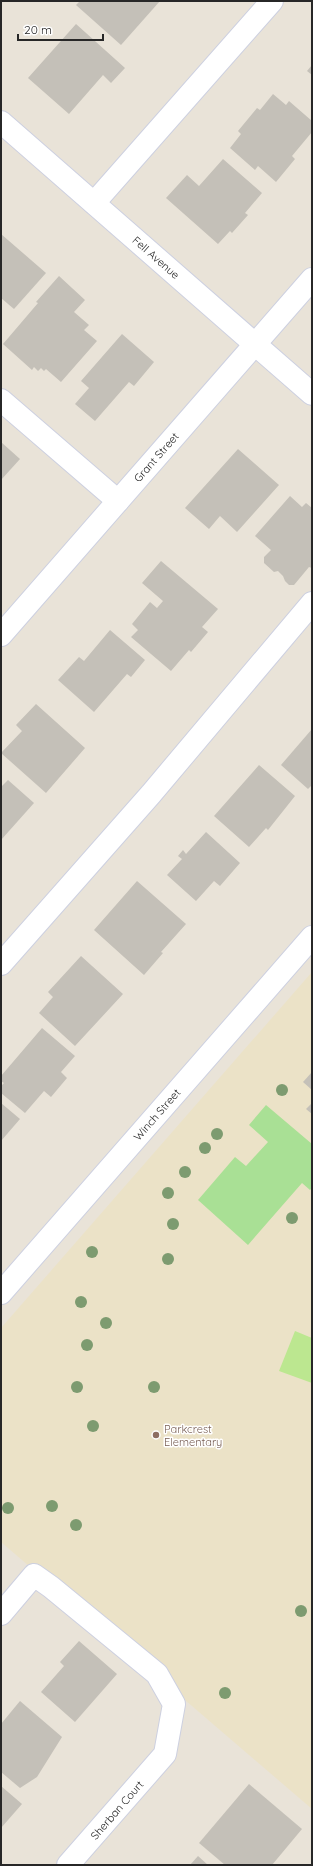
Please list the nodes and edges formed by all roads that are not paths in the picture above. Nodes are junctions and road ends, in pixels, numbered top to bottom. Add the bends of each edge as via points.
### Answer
1 (272, 1) edge
2 (1, 122) edge
3 (94, 203) junction
4 (312, 279) edge
5 (255, 344) junction
6 (312, 394) edge
7 (1, 400) edge
8 (118, 501) junction
9 (312, 603) edge
10 (1, 635) edge
11 (312, 937) edge
12 (1, 964) edge
13 (1, 1292) edge
14 (1, 1614) edge
15 (68, 1865) edge

1 - 3 street
2 - 3 street, Fell Avenue
3 - 5 street, Fell Avenue
4 - 5 street, Grant Street
5 - 6 street, Fell Avenue
5 - 8 street, Grant Street
7 - 8 street
8 - 10 street, Grant Street
9 - 12 street via 151,794
11 - 13 street, Winch Street
14 - 15 street, Sherban Court via 34,1575 157,1674 174,1704 165,1754

